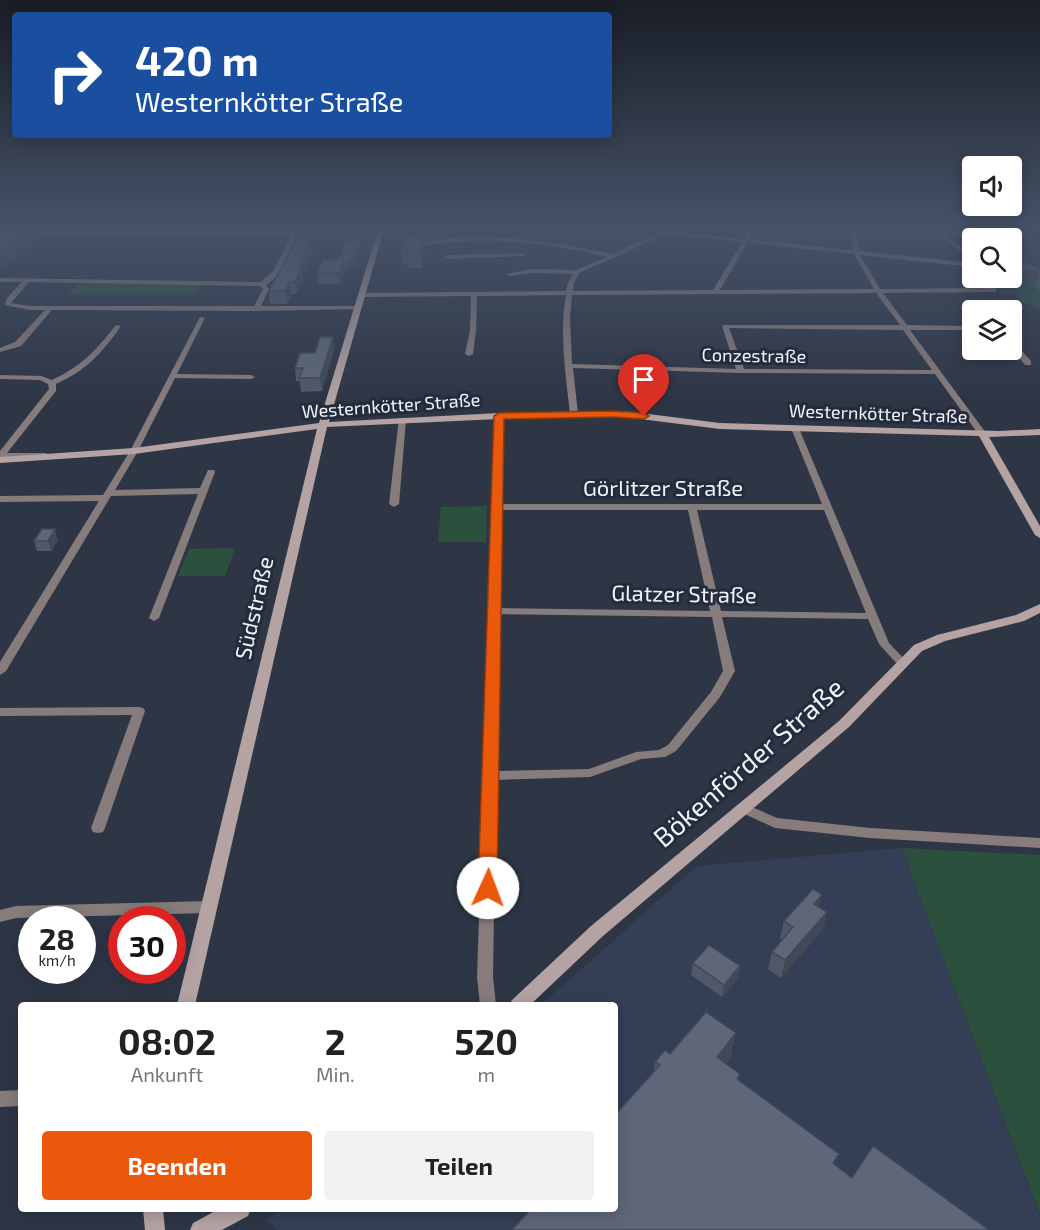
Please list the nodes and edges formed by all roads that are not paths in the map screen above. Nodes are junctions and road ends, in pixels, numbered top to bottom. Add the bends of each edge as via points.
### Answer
1 (25, 283) edge
2 (215, 283) edge
3 (365, 283) edge
4 (570, 283) edge
5 (720, 283) edge
6 (874, 283) edge
7 (262, 284) joint
8 (992, 288) edge
9 (879, 291) junction
10 (715, 293) junction
11 (474, 294) junction
12 (569, 294) junction
13 (362, 295) junction
14 (50, 308) junction
15 (358, 308) junction
16 (256, 309) junction
17 (202, 318) dead end
18 (118, 326) dead end
19 (905, 327) junction
20 (962, 328) edge
21 (0, 350) edge
22 (469, 354) dead end
23 (1022, 356) edge
24 (1028, 363) dead end
25 (569, 366) junction
26 (741, 371) junction
27 (939, 372) junction
28 (172, 376) junction
29 (0, 377) edge
30 (250, 377) dead end
31 (52, 383) junction
32 (574, 414) junction
33 (499, 416) junction
34 (402, 420) junction
35 (323, 425) junction
36 (795, 428) junction
37 (1040, 432) edge
38 (982, 433) junction
39 (134, 451) junction
40 (0, 457) edge
41 (212, 472) dead end
42 (204, 491) junction
43 (107, 495) junction
44 (0, 499) edge
45 (394, 504) dead end
46 (498, 507) junction
47 (692, 507) junction
48 (828, 507) junction
49 (1040, 535) edge
50 (1040, 608) edge
51 (494, 612) junction
52 (717, 614) junction
53 (873, 615) junction
54 (154, 618) dead end
55 (902, 663) junction
56 (0, 671) edge
57 (0, 712) edge
58 (491, 776) junction
59 (743, 808) junction
60 (98, 828) dead end
61 (1040, 843) edge
62 (209, 907) junction
63 (0, 916) edge
64 (187, 1002) edge
65 (488, 1002) edge
66 (521, 1002) edge
67 (18, 1098) edge
68 (0, 1099) edge
69 (153, 1212) edge
70 (235, 1212) edge
71 (155, 1230) edge
72 (200, 1230) edge

1 - 14 street via 7,304
2 - 7 street
3 - 13 street, Südstraße
4 - 12 street
5 - 10 street
6 - 9 street
7 - 16 street via 266,289
8 - 9 street
9 - 10 street
9 - 19 street
10 - 12 street
11 - 12 street
11 - 13 street
11 - 22 street
12 - 25 street
13 - 15 street, Südstraße
14 - 16 street
14 - 21 street via 18,344
15 - 16 street
15 - 35 street, Südstraße
17 - 28 street
18 - 31 street via 92,360 78,372
19 - 20 street
19 - 26 street via 725,326
19 - 27 street
23 - 24 street
25 - 26 street, Conzestraße
25 - 32 street
26 - 27 street, Conzestraße
27 - 38 street
28 - 30 street
28 - 39 street
29 - 31 street via 41,378
31 - 40 street via 53,389
32 - 33 street, Westernkötter Straße
32 - 36 street, Westernkötter Straße via 624,414 720,426
33 - 34 street, Westernkötter Straße
33 - 46 street
34 - 35 street, Westernkötter Straße
34 - 45 street
35 - 39 street, Westernkötter Straße
35 - 62 street, Südstraße
36 - 38 street, Westernkötter Straße
36 - 48 street
37 - 38 street
38 - 49 street
39 - 40 street, Westernkötter Straße via 55,458
39 - 43 street
41 - 42 street
42 - 43 street
42 - 54 street
43 - 44 street
43 - 56 street
46 - 47 street, Görlitzer Straße
46 - 51 street
47 - 48 street, Görlitzer Straße
47 - 52 street
48 - 53 street
50 - 55 street, Bökenförder Straße via 1020,618 941,638 918,648
51 - 52 street, Glatzer Straße
51 - 58 street
52 - 53 street, Glatzer Straße
52 - 58 street via 729,670 716,694 672,748 591,773
53 - 55 street via 884,644
55 - 59 street, Bökenförder Straße via 844,724
57 - 60 street via 139,711
58 - 65 street via 485,977
59 - 61 street via 775,823 870,834
59 - 66 street, Bökenförder Straße via 597,931
62 - 63 street via 16,912
62 - 64 street, Südstraße
67 - 68 street
69 - 71 street
70 - 72 street

